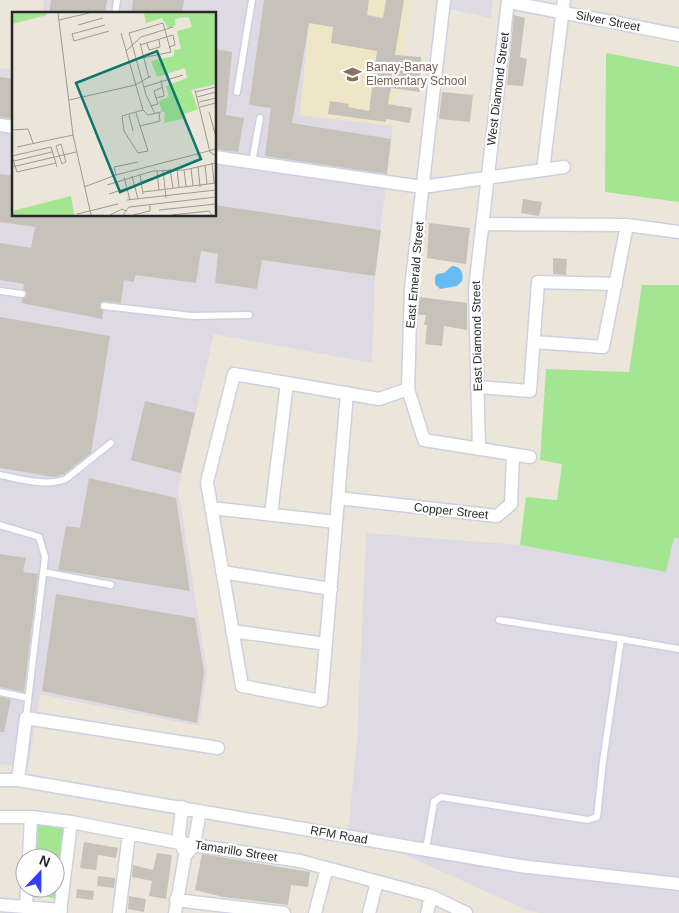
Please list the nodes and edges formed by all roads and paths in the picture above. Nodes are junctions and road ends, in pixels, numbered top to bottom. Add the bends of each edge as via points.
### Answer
1 (252, 0) edge
2 (444, 0) edge
3 (508, 1) edge
4 (564, 6) edge
5 (679, 35) edge
6 (237, 92) dead end
7 (260, 118) dead end
8 (216, 157) edge
9 (252, 162) junction
10 (564, 167) dead end
11 (543, 170) junction
12 (488, 178) junction
13 (422, 187) junction
14 (482, 224) junction
15 (628, 225) junction
16 (679, 232) edge
17 (616, 284) junction
18 (0, 291) edge
19 (22, 294) dead end
20 (104, 306) dead end
21 (249, 316) dead end
22 (534, 342) junction
23 (287, 383) junction
24 (477, 387) junction
25 (408, 389) junction
26 (347, 393) junction
27 (111, 443) dead end
28 (479, 449) junction
29 (513, 455) junction
30 (530, 457) dead end
31 (0, 475) edge
32 (338, 498) junction
33 (211, 508) junction
34 (271, 514) junction
35 (336, 522) junction
36 (0, 525) edge
37 (43, 572) junction
38 (222, 572) junction
39 (111, 585) dead end
40 (331, 589) junction
41 (499, 620) dead end
42 (232, 631) junction
43 (621, 638) junction
44 (326, 644) junction
45 (679, 649) edge
46 (0, 692) edge
47 (28, 698) junction
48 (26, 718) junction
49 (218, 748) dead end
50 (0, 780) edge
51 (18, 780) junction
52 (182, 807) junction
53 (200, 811) junction
54 (0, 817) edge
55 (31, 817) junction
56 (72, 822) junction
57 (129, 834) junction
58 (180, 842) junction
59 (194, 844) junction
60 (29, 848) edge
61 (426, 850) junction
62 (185, 856) junction
63 (327, 868) junction
64 (378, 882) junction
65 (679, 884) edge
66 (431, 896) junction
67 (26, 898) edge
68 (0, 905) edge
69 (176, 907) edge
70 (26, 908) junction
71 (60, 912) edge
72 (119, 913) edge
73 (284, 913) edge
74 (315, 913) edge
75 (369, 913) edge
76 (426, 913) edge
77 (466, 913) edge

1 - 6 lane
2 - 13 street, East Emerald Street
3 - 4 street, Silver Street
3 - 12 street, West Diamond Street
4 - 5 street, Silver Street
4 - 11 street
7 - 9 lane
8 - 9 street
9 - 13 street
10 - 11 street
11 - 12 street
12 - 13 street
12 - 14 street, West Diamond Street
13 - 25 street, East Emerald Street via 411,288
14 - 15 street
14 - 24 street, East Diamond Street via 475,289
15 - 16 street
15 - 17 street
17 - 22 street via 603,348
17 - 22 street via 538,282
18 - 19 lane
20 - 21 lane via 192,316
22 - 24 street via 530,391
23 - 26 street
23 - 33 street via 234,374 207,482
23 - 34 street
24 - 28 street, East Diamond Street
25 - 26 street via 379,399
25 - 28 street, East Emerald Street via 424,440
26 - 32 street
27 - 31 lane via 58,482 27,481
28 - 29 street, East Emerald Street
29 - 30 street, East Emerald Street
29 - 32 street, Copper Street via 511,504 497,516
32 - 35 street
33 - 34 street
33 - 38 street
34 - 35 street
35 - 40 street
36 - 37 lane via 38,537 45,557
37 - 39 lane
37 - 47 lane
38 - 40 street
38 - 42 street
40 - 44 street
41 - 43 lane
42 - 44 street
42 - 44 street via 242,686 321,701
43 - 45 lane
43 - 61 lane via 597,817 588,820 441,797 434,802
46 - 47 lane
47 - 48 lane
48 - 49 street
48 - 51 street
50 - 51 street, RFM Road
51 - 52 street, RFM Road
52 - 53 street, RFM Road
52 - 58 street
53 - 59 street
53 - 61 street, RFM Road
54 - 55 street, Tamarillo Street
55 - 56 street, Tamarillo Street
55 - 60 street
56 - 57 street, Tamarillo Street
56 - 71 street
57 - 58 street, Tamarillo Street
57 - 72 street
58 - 59 street, Tamarillo Street
58 - 62 street
59 - 62 street
59 - 63 street, Tamarillo Street
61 - 65 street, RFM Road via 520,866
62 - 69 street
63 - 64 street, Tamarillo Street
63 - 74 street
64 - 66 street, Tamarillo Street
64 - 75 street
66 - 76 street
66 - 77 street, Tamarillo Street
67 - 70 street
68 - 70 street
69 - 73 street
70 - 71 street

